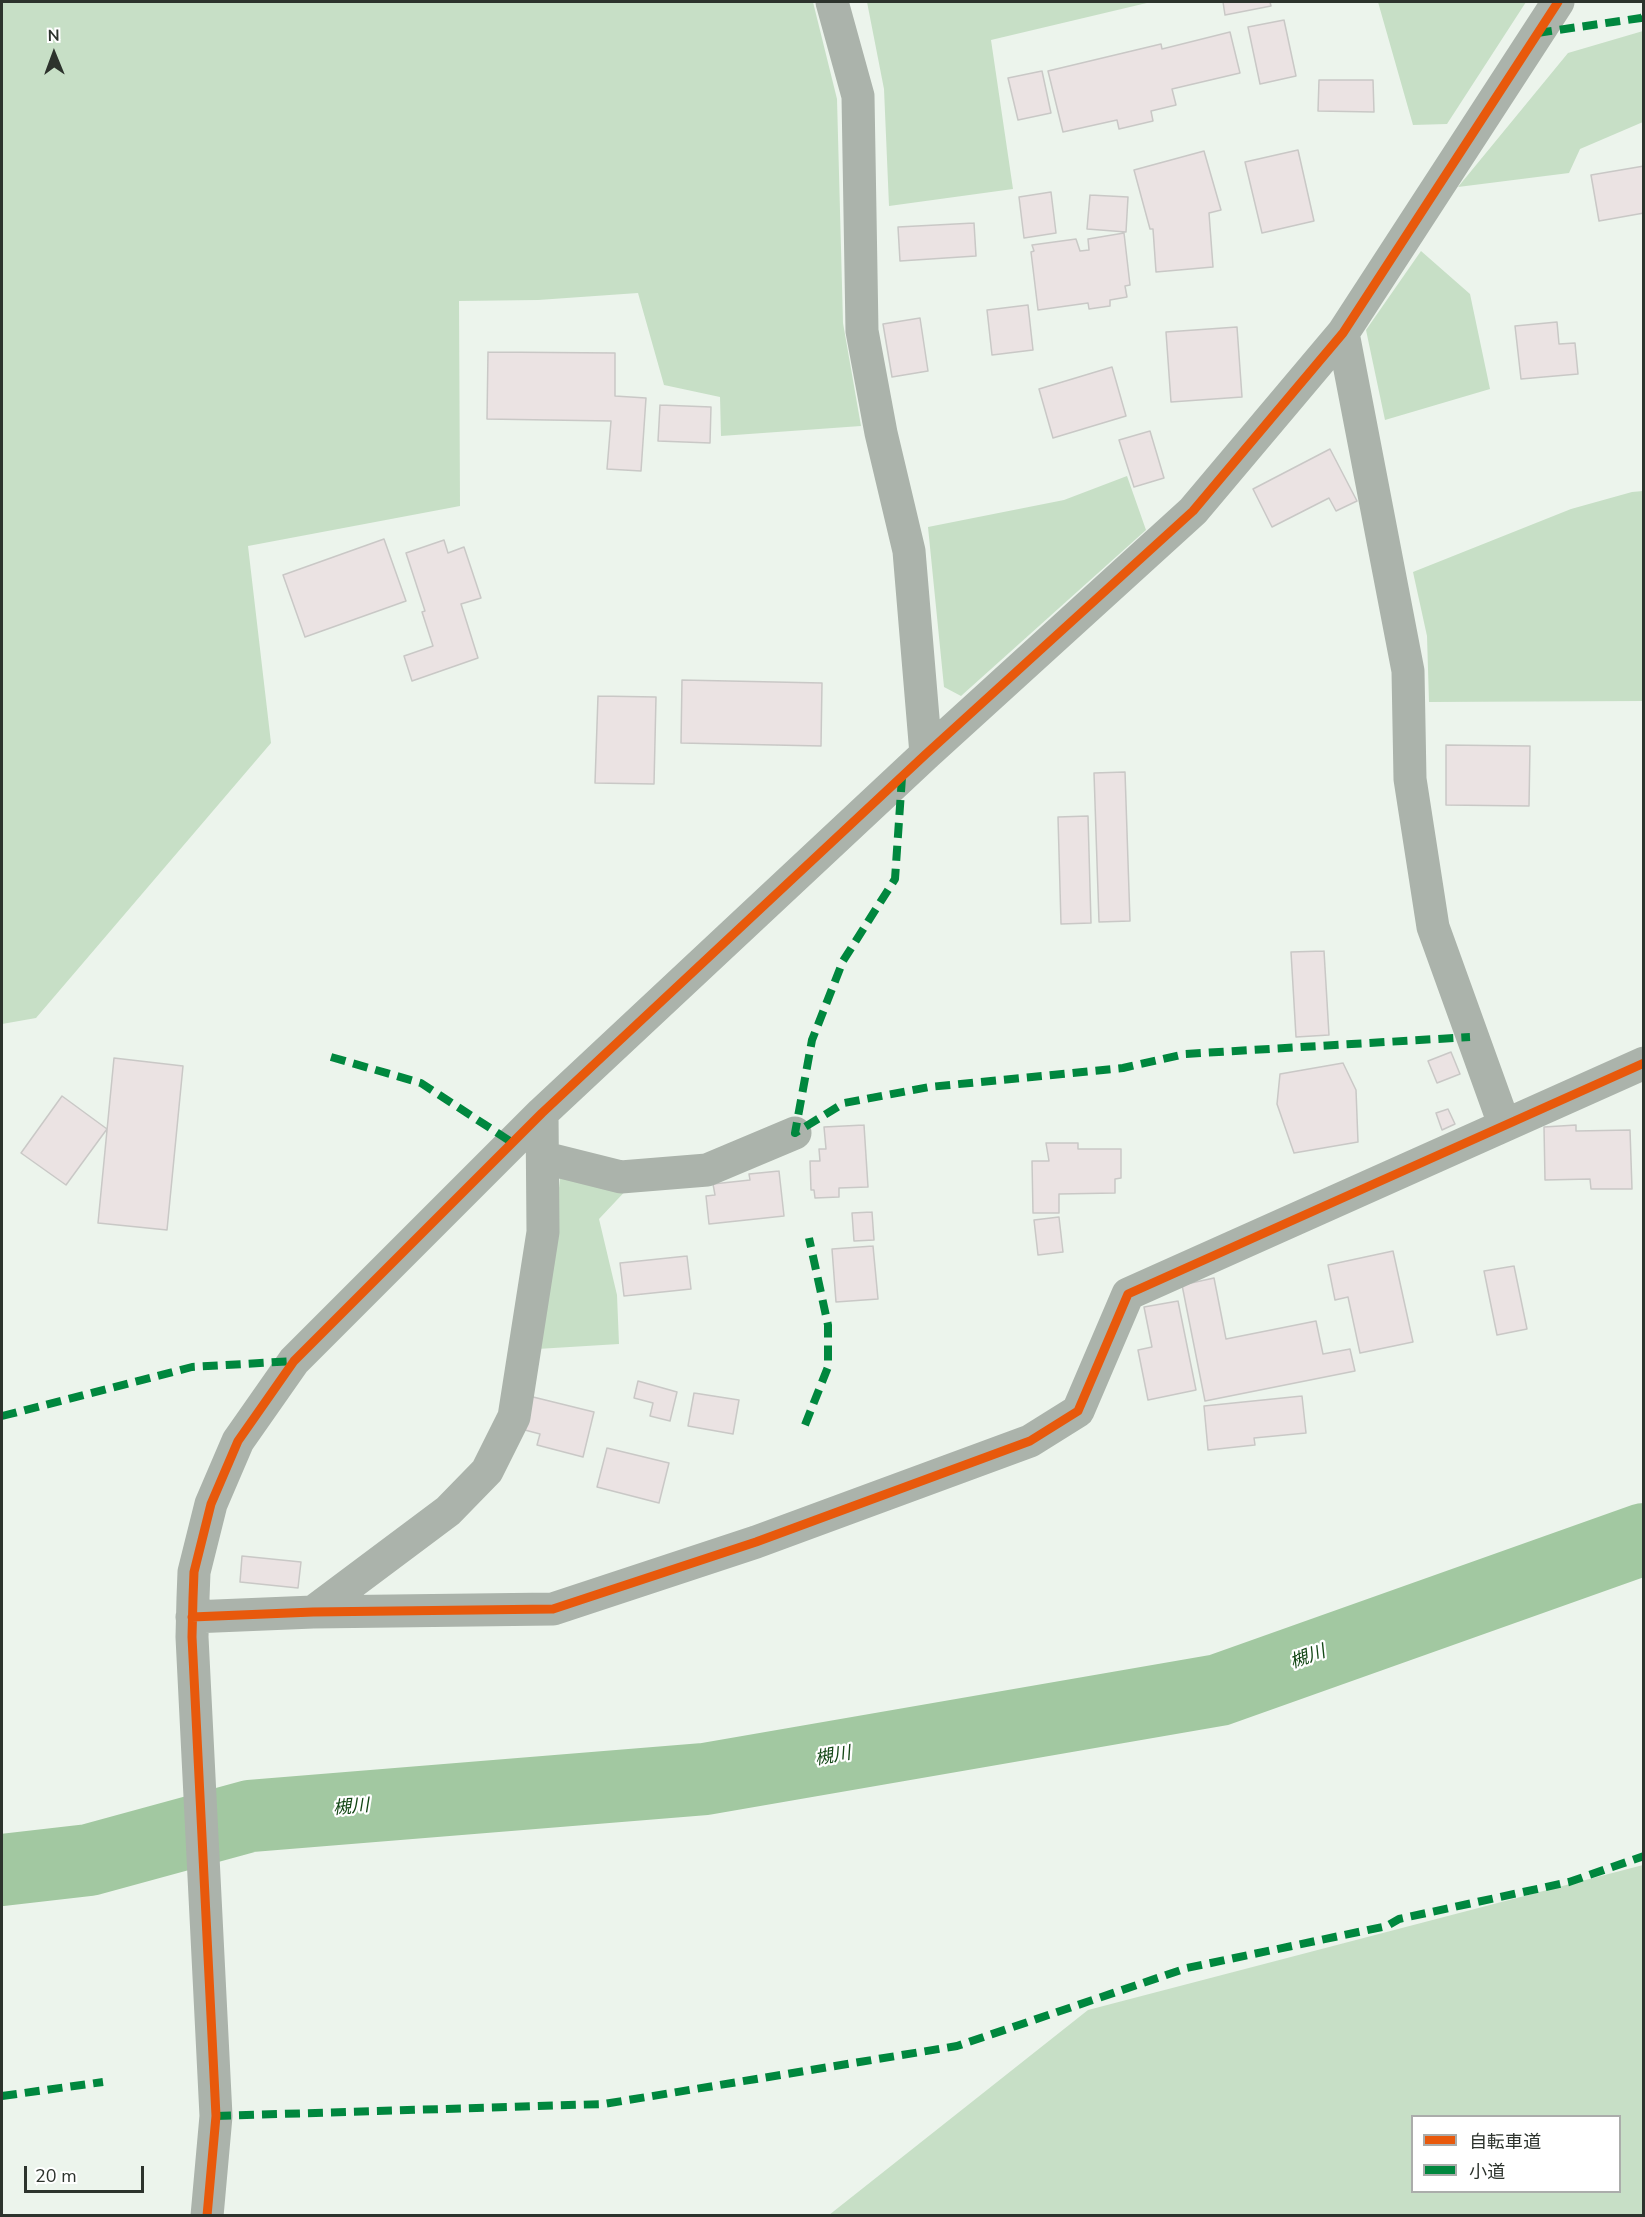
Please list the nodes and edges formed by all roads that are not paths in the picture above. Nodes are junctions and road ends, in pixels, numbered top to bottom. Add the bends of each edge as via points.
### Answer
1 (832, 2) edge
2 (1558, 2) edge
3 (1344, 333) junction
4 (926, 754) junction
5 (1644, 1063) edge
6 (542, 1113) junction
7 (1504, 1124) junction
8 (795, 1132) dead end
9 (545, 1158) junction
10 (313, 1611) junction
11 (192, 1627) junction
12 (207, 2216) edge

1 - 4 street via 858,96 862,331 909,551
2 - 3 street
3 - 4 street via 1193,511
3 - 7 street via 1408,671 1410,779 1433,927
4 - 6 street
5 - 7 street
6 - 9 street
6 - 11 street via 294,1361 238,1441 211,1504 194,1572
7 - 10 street via 1128,1294 1078,1411 1030,1441 756,1542 553,1609
8 - 9 street via 707,1170 621,1177
9 - 10 street via 543,1232 514,1417 487,1471 448,1510
10 - 11 street
11 - 12 street via 216,2116

